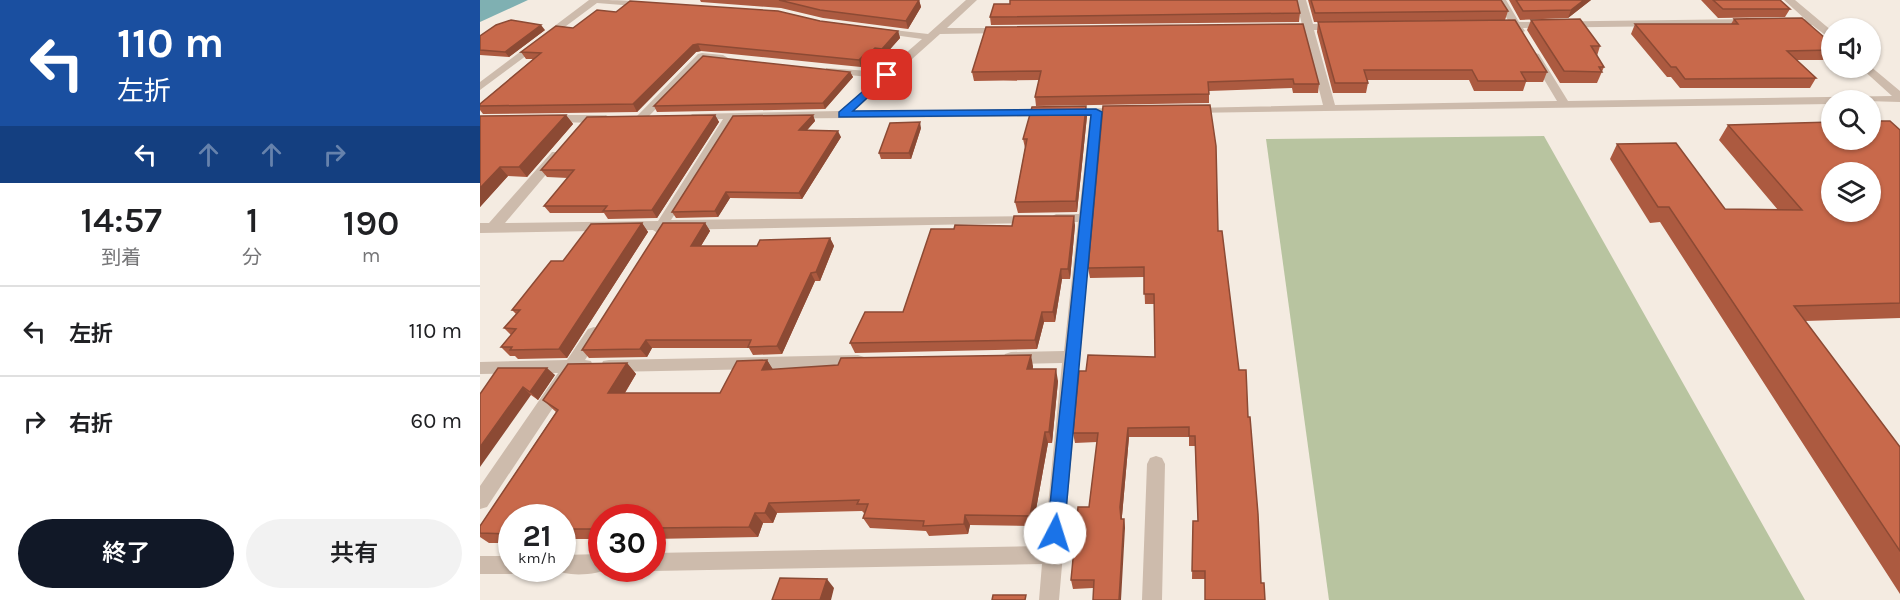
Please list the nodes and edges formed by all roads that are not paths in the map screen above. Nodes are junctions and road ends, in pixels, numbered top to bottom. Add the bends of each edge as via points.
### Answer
1 (597, 0) edge
2 (972, 0) edge
3 (1301, 0) edge
4 (1501, 0) edge
5 (1789, 0) edge
6 (656, 4) edge
7 (1766, 22) edge
8 (1778, 22) edge
9 (1814, 22) junction
10 (1493, 25) edge
11 (1516, 25) junction
12 (1308, 27) junction
13 (1343, 27) edge
14 (866, 28) edge
15 (1272, 28) edge
16 (1821, 28) edge
17 (1021, 30) edge
18 (934, 34) junction
19 (736, 60) edge
20 (818, 68) edge
21 (887, 75) junction
22 (1877, 78) edge
23 (480, 87) edge
24 (1900, 98) edge
25 (1565, 105) junction
26 (1330, 109) junction
27 (1178, 111) edge
28 (1096, 112) junction
29 (1131, 112) edge
30 (732, 115) junction
31 (843, 115) junction
32 (687, 116) edge
33 (664, 117) edge
34 (630, 118) junction
35 (587, 119) junction
36 (540, 120) edge
37 (1085, 218) junction
38 (662, 225) junction
39 (486, 228) edge
40 (650, 245) edge
41 (605, 316) edge
42 (1071, 357) junction
43 (1000, 358) edge
44 (869, 361) edge
45 (573, 366) junction
46 (480, 368) edge
47 (1156, 464) dead end
48 (480, 501) edge
49 (1053, 555) junction
50 (666, 562) edge
51 (480, 565) edge
52 (498, 565) edge
53 (1049, 600) edge
54 (1152, 600) edge

1 - 6 street
1 - 23 street
2 - 18 street
3 - 12 street
4 - 11 street
5 - 9 street
7 - 11 street
8 - 9 street
9 - 16 street
10 - 11 street
11 - 25 street
12 - 13 street
12 - 15 street
12 - 26 street
14 - 18 street
17 - 18 street
18 - 21 street
19 - 34 street via 702,56
20 - 21 street
21 - 31 street
22 - 24 street
24 - 25 street
25 - 26 street
26 - 27 street
28 - 29 street
28 - 31 street
28 - 37 street
30 - 31 street
30 - 32 street
30 - 38 street
33 - 34 street
34 - 35 street
35 - 36 street
35 - 39 street
37 - 38 street
37 - 42 street
38 - 39 street
38 - 40 street
41 - 45 street
42 - 43 street
42 - 49 street
44 - 45 street
45 - 46 street
45 - 48 street
47 - 54 street
49 - 50 street
49 - 53 street
51 - 52 street

